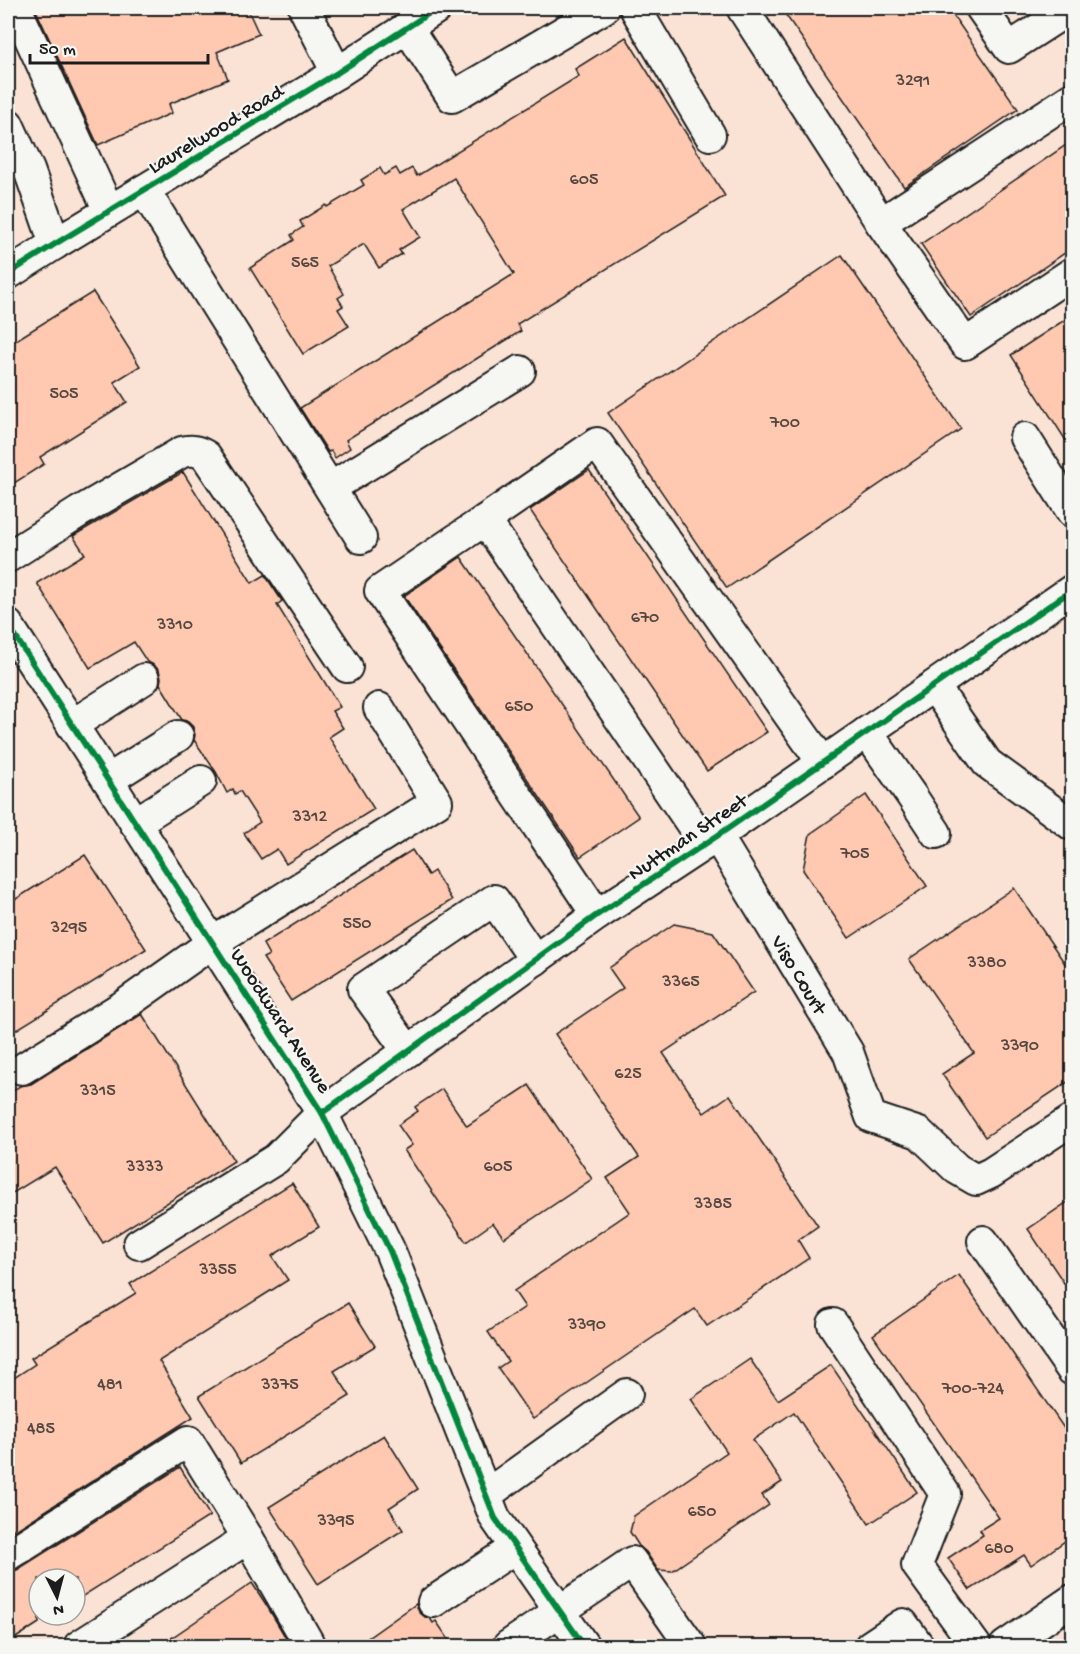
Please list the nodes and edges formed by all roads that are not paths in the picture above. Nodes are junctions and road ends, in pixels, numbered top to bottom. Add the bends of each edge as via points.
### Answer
1 (16, 8) edge
2 (304, 8) edge
3 (437, 8) edge
4 (604, 8) edge
5 (635, 8) edge
6 (742, 8) edge
7 (981, 8) edge
8 (1069, 11) edge
9 (407, 27) junction
10 (337, 73) junction
11 (1072, 98) edge
12 (8, 124) edge
13 (710, 135) dead end
14 (144, 190) junction
15 (109, 211) junction
16 (881, 223) junction
17 (55, 244) junction
18 (1072, 273) edge
19 (8, 274) edge
20 (520, 371) dead end
21 (1024, 438) dead end
22 (330, 488) junction
23 (1072, 512) edge
24 (485, 520) junction
25 (361, 538) dead end
26 (8, 557) edge
27 (1072, 590) edge
28 (8, 625) edge
29 (347, 667) dead end
30 (144, 679) dead end
31 (934, 686) junction
32 (379, 708) dead end
33 (72, 725) junction
34 (867, 732) junction
35 (178, 736) dead end
36 (823, 763) junction
37 (108, 780) junction
38 (201, 781) dead end
39 (135, 823) junction
40 (1072, 825) edge
41 (936, 833) dead end
42 (711, 840) junction
43 (597, 915) junction
44 (212, 943) junction
45 (535, 960) junction
46 (408, 1051) junction
47 (22, 1069) dead end
48 (322, 1113) junction
49 (1072, 1120) edge
50 (983, 1241) dead end
51 (139, 1244) dead end
52 (833, 1324) dead end
53 (1072, 1370) edge
54 (627, 1394) dead end
55 (486, 1494) junction
56 (248, 1538) junction
57 (515, 1548) junction
58 (8, 1555) edge
59 (1072, 1600) edge
60 (433, 1602) dead end
61 (560, 1612) junction
62 (79, 1647) edge
63 (301, 1647) edge
64 (508, 1647) edge
65 (584, 1647) edge
66 (691, 1647) edge
67 (870, 1647) edge
68 (920, 1647) edge
69 (976, 1647) edge
70 (1005, 1647) edge

1 - 15 street
2 - 10 street
3 - 9 street, Laurelwood Road
4 - 9 street via 452,97
5 - 13 street
6 - 16 street
7 - 8 street via 1009,48
9 - 10 street, Laurelwood Road
10 - 14 street, Laurelwood Road
11 - 16 street
12 - 17 street
14 - 15 street, Laurelwood Road
14 - 22 street
15 - 17 street, Laurelwood Road
16 - 18 street via 965,345
17 - 19 street, Laurelwood Road
20 - 22 street
21 - 23 street
22 - 25 street
24 - 36 street via 597,443
24 - 42 street, Viso Court
24 - 43 street via 381,591
26 - 29 street via 182,452 199,451
27 - 31 street, Nuttman Street
28 - 33 street, Woodward Avenue
30 - 33 street
31 - 34 street, Nuttman Street
31 - 40 street via 987,763
32 - 44 street via 437,802
33 - 37 street, Woodward Avenue
34 - 36 street, Nuttman Street
34 - 41 street
35 - 37 street
36 - 42 street, Nuttman Street
37 - 39 street, Woodward Avenue
38 - 39 street
39 - 44 street, Woodward Avenue
42 - 43 street, Nuttman Street
42 - 49 street, Viso Court via 848,1052 871,1117 919,1133 957,1169 976,1180
43 - 45 street, Nuttman Street
44 - 47 street via 123,1006
44 - 48 street, Woodward Avenue
45 - 46 street, Nuttman Street
45 - 46 street via 494,900 363,989
46 - 48 street, Nuttman Street
48 - 51 street, Nuttman Street via 276,1159
48 - 55 street, Woodward Avenue via 390,1251
50 - 53 street
52 - 69 street via 945,1494 917,1565
54 - 55 street
55 - 57 street, Woodward Avenue via 495,1518
56 - 58 street via 188,1441
56 - 62 street
56 - 63 street via 308,1642
57 - 60 street
57 - 61 street, Woodward Avenue
59 - 70 street
61 - 64 street
61 - 65 street, Woodward Avenue
61 - 66 street via 632,1563
67 - 68 street via 903,1624

